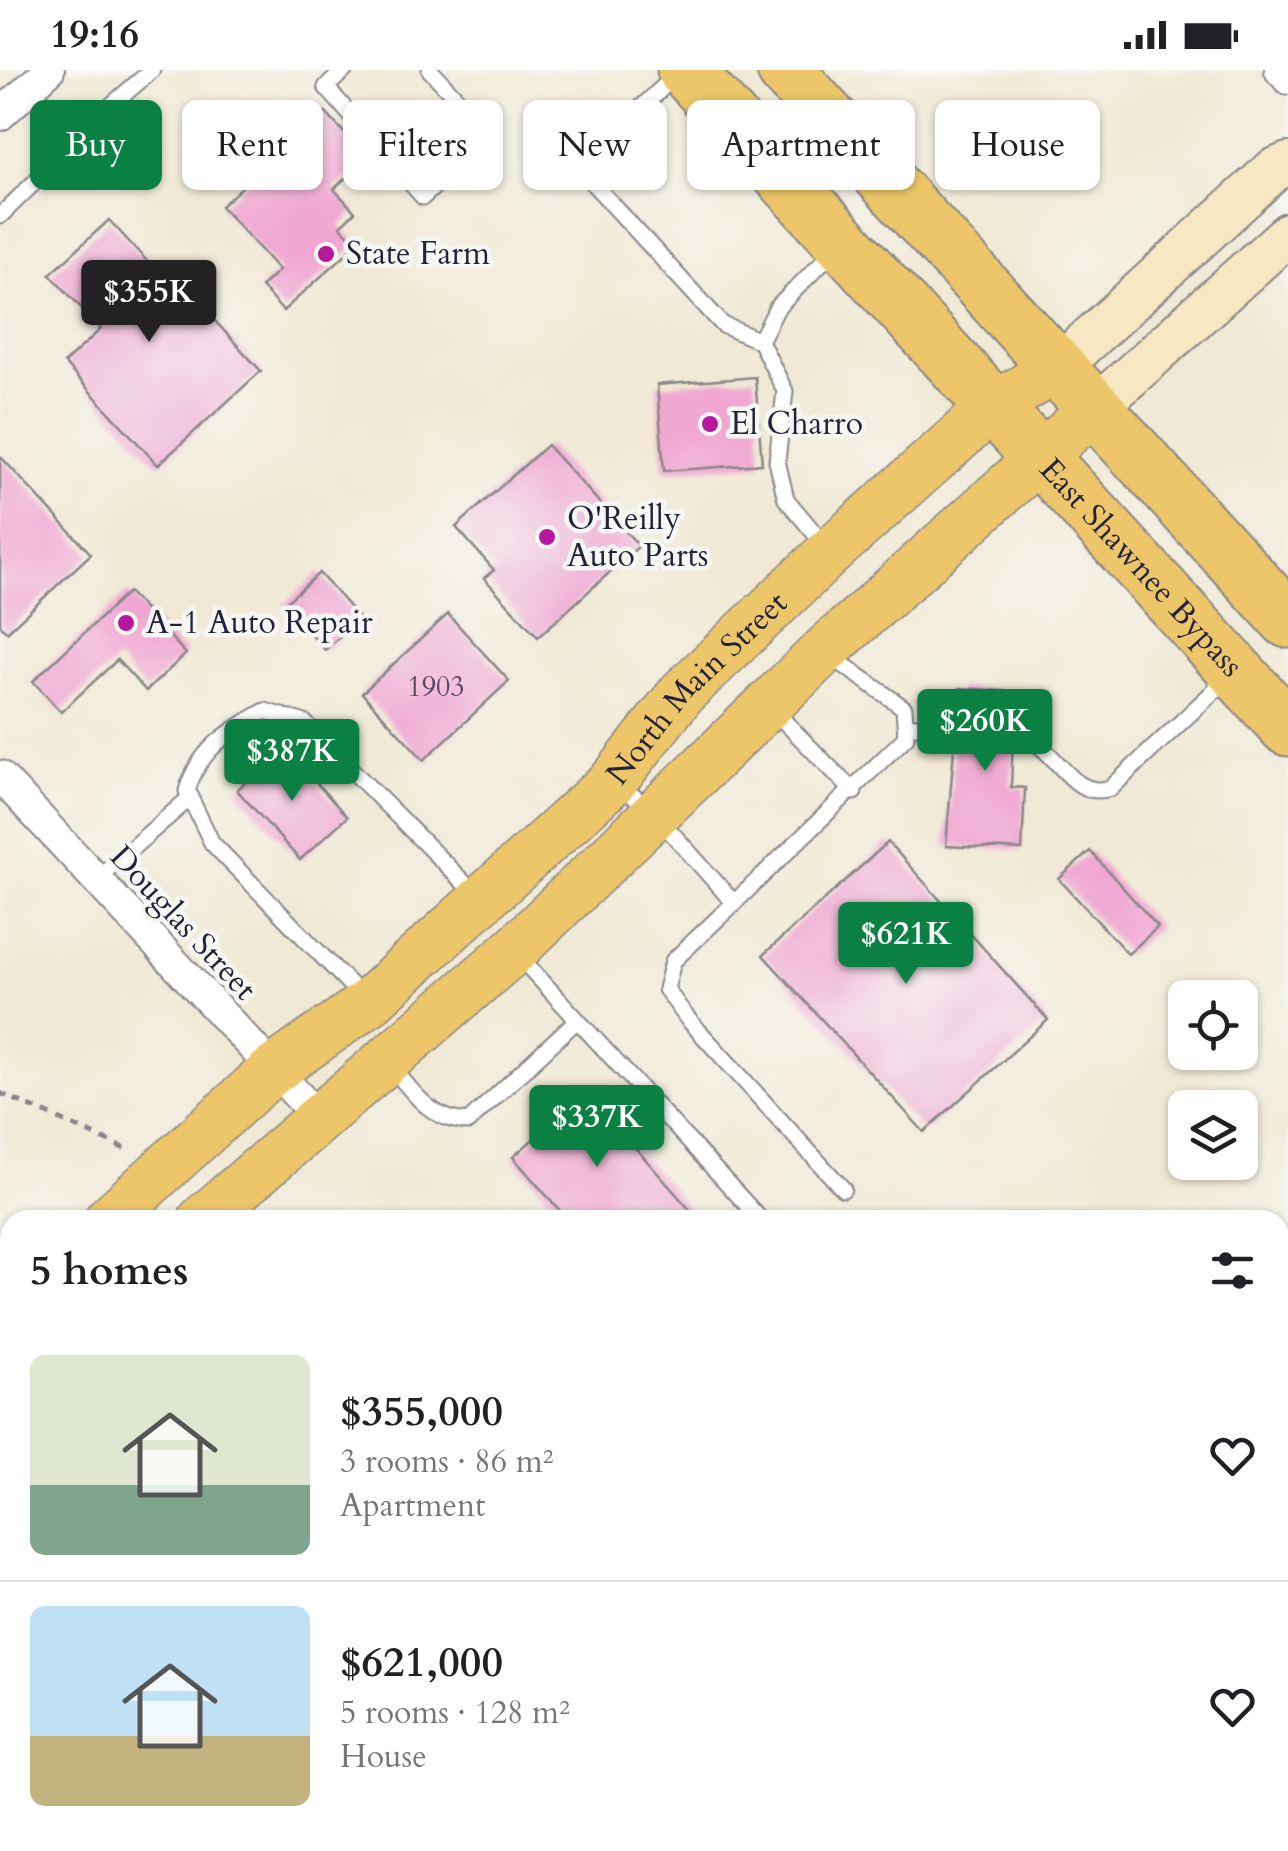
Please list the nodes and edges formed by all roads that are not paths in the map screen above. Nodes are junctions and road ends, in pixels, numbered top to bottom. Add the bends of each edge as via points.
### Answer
1 (152, 70) edge
2 (345, 70) edge
3 (430, 70) edge
4 (683, 70) edge
5 (784, 70) edge
6 (1280, 70) edge
7 (1288, 79) edge
8 (17, 96) edge
9 (1288, 164) edge
10 (30, 187) edge
11 (0, 216) edge
12 (1288, 234) edge
13 (843, 241) junction
14 (760, 340) junction
15 (1056, 368) junction
16 (994, 406) junction
17 (1094, 409) junction
18 (1040, 456) junction
19 (830, 552) junction
20 (1288, 620) edge
21 (824, 651) junction
22 (1236, 670) junction
23 (768, 704) junction
24 (906, 725) junction
25 (1288, 728) edge
26 (954, 730) dead end
27 (1016, 736) dead end
28 (0, 776) edge
29 (614, 780) junction
30 (854, 792) junction
31 (190, 797) junction
32 (654, 812) junction
33 (95, 880) junction
34 (482, 901) junction
35 (734, 903) junction
36 (514, 950) junction
37 (368, 1003) junction
38 (577, 1020) junction
39 (385, 1059) junction
40 (272, 1071) junction
41 (317, 1116) junction
42 (842, 1189) dead end
43 (119, 1210) edge
44 (213, 1210) edge
45 (751, 1210) edge

1 - 8 lane via 99,116 54,111
2 - 3 lane via 326,87 423,197 490,134
4 - 13 highway, East Shawnee Bypass
4 - 14 lane via 578,167 723,325
5 - 15 highway
6 - 7 street
9 - 15 street, North Main Street
10 - 11 lane
12 - 17 street, North Main Street
13 - 14 lane via 777,308
13 - 16 highway, East Shawnee Bypass
14 - 19 lane via 785,390 777,461 786,499
15 - 16 main road, North Main Street
15 - 17 highway
16 - 18 highway, East Shawnee Bypass
16 - 19 main road, North Main Street
17 - 18 main road, North Main Street
17 - 20 highway
18 - 21 main road, North Main Street
18 - 22 highway, East Shawnee Bypass
19 - 29 main road, North Main Street via 682,693
21 - 23 main road, North Main Street
21 - 24 lane via 904,708
22 - 25 highway, East Shawnee Bypass
22 - 27 lane via 1111,788 1097,793 1080,787 1041,744
23 - 30 lane
23 - 32 main road, North Main Street
24 - 26 lane
24 - 30 lane via 906,737
28 - 33 street, Douglas Street
29 - 32 lane
29 - 34 main road, North Main Street
30 - 35 lane
31 - 33 lane
31 - 34 lane via 194,765 228,731 265,711 305,723
31 - 37 lane via 212,843
32 - 35 lane
32 - 36 main road, North Main Street
33 - 40 street, Douglas Street
34 - 37 main road, North Main Street
35 - 42 lane via 673,961 666,989
36 - 38 lane
36 - 39 main road, North Main Street
37 - 40 main road, North Main Street
38 - 39 lane via 468,1122 446,1121 428,1110
38 - 45 lane
39 - 41 main road, North Main Street
40 - 41 street, Douglas Street
40 - 43 main road, North Main Street
41 - 44 main road, North Main Street

